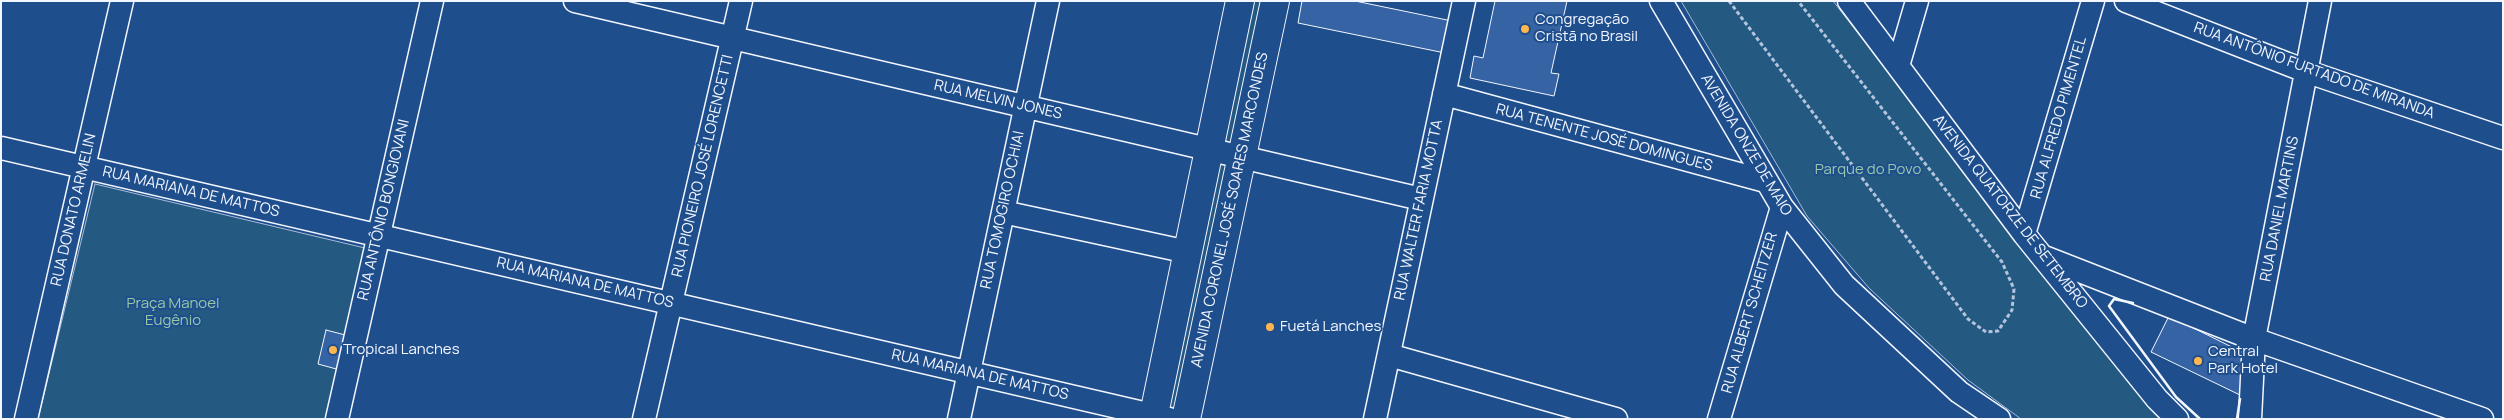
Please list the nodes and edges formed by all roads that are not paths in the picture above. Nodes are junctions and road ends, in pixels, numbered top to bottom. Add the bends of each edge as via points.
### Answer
1 (122, 1) edge
2 (432, 1) edge
3 (575, 1) edge
4 (741, 1) edge
5 (1048, 1) edge
6 (1240, 1) edge
7 (1275, 1) edge
8 (1464, 1) edge
9 (1662, 1) edge
10 (1849, 1) edge
11 (1917, 1) edge
12 (2093, 1) edge
13 (2126, 1) edge
14 (2320, 1) edge
15 (732, 38) junction
16 (1898, 66) junction
17 (2308, 72) junction
18 (1444, 94) junction
19 (1025, 106) junction
20 (2503, 138) edge
21 (1, 148) edge
22 (1209, 150) junction
23 (1242, 157) junction
24 (84, 168) junction
25 (1765, 181) junction
26 (1422, 199) junction
27 (1782, 208) junction
28 (1003, 212) junction
29 (2024, 234) junction
30 (378, 236) junction
31 (1188, 252) junction
32 (2043, 257) junction
33 (671, 303) junction
34 (2254, 339) junction
35 (1388, 355) junction
36 (969, 372) junction
37 (1159, 418) edge
38 (26, 419) edge
39 (337, 419) edge
40 (644, 419) edge
41 (959, 419) edge
42 (1186, 419) edge
43 (1375, 419) edge
44 (1616, 419) edge
45 (1719, 419) edge
46 (1999, 419) edge
47 (2177, 419) edge
48 (2250, 419) edge
49 (2482, 419) edge

1 - 24 street, RUA DONATO ARMELIN
2 - 30 street, RUA ANTÔNIO BONGIOVANI
3 - 15 street, RUA MELVIN JONES
4 - 15 street, RUA PIONEIRO JOSÉ LORENCETTI
5 - 19 street, RUA TOMOGIRO OCHIAI
6 - 22 main road
7 - 23 main road, AVENIDA CORONEL JOSÉ SOARES MARCONDES
8 - 18 street, RUA WALTER FARIA MOTTA
9 - 25 street, AVENIDA ONZE DE MAIO
10 - 16 street, AVENIDA QUATORZE DE SETEMBRO
11 - 16 street
12 - 29 street, RUA ALFREDO PIMENTEL
13 - 17 street, RUA ANTÔNIO FURTADO DE MIRANDA
14 - 17 street, RUA DANIEL MARTINS
15 - 19 street, RUA MELVIN JONES
15 - 33 street, RUA PIONEIRO JOSÉ LORENCETTI
16 - 29 street, AVENIDA QUATORZE DE SETEMBRO
17 - 20 street, RUA ANTÔNIO FURTADO DE MIRANDA
17 - 34 street, RUA DANIEL MARTINS
18 - 25 street, RUA TENENTE JOSÉ DOMINGUES
18 - 26 street, RUA WALTER FARIA MOTTA
19 - 22 street, RUA MELVIN JONES
19 - 28 street, RUA TOMOGIRO OCHIAI
21 - 24 street, RUA MARIANA DE MATTOS
22 - 23 street, RUA MELVIN JONES
22 - 31 main road
23 - 26 street, RUA MELVIN JONES
23 - 42 main road, AVENIDA CORONEL JOSÉ SOARES MARCONDES
24 - 30 street, RUA MARIANA DE MATTOS
24 - 38 street, RUA DONATO ARMELIN
25 - 27 street, AVENIDA ONZE DE MAIO
26 - 35 street, RUA WALTER FARIA MOTTA
27 - 45 street, RUA ALBERT SCHEITZER
27 - 46 street, AVENIDA ONZE DE MAIO via 1844,285 1959,392
28 - 31 street
28 - 36 street, RUA TOMOGIRO OCHIAI
29 - 32 street, AVENIDA QUATORZE DE SETEMBRO
30 - 33 street, RUA MARIANA DE MATTOS
30 - 39 street, RUA ANTÔNIO BONGIOVANI
31 - 37 main road
32 - 34 street
32 - 47 street, AVENIDA QUATORZE DE SETEMBRO via 2157,399
33 - 36 street, RUA MARIANA DE MATTOS
33 - 40 street, RUA PIONEIRO JOSÉ LORENCETTI
34 - 48 street, RUA DANIEL MARTINS
34 - 49 street
35 - 43 street, RUA WALTER FARIA MOTTA
35 - 44 street
36 - 37 street, RUA MARIANA DE MATTOS
36 - 41 street, RUA TOMOGIRO OCHIAI

